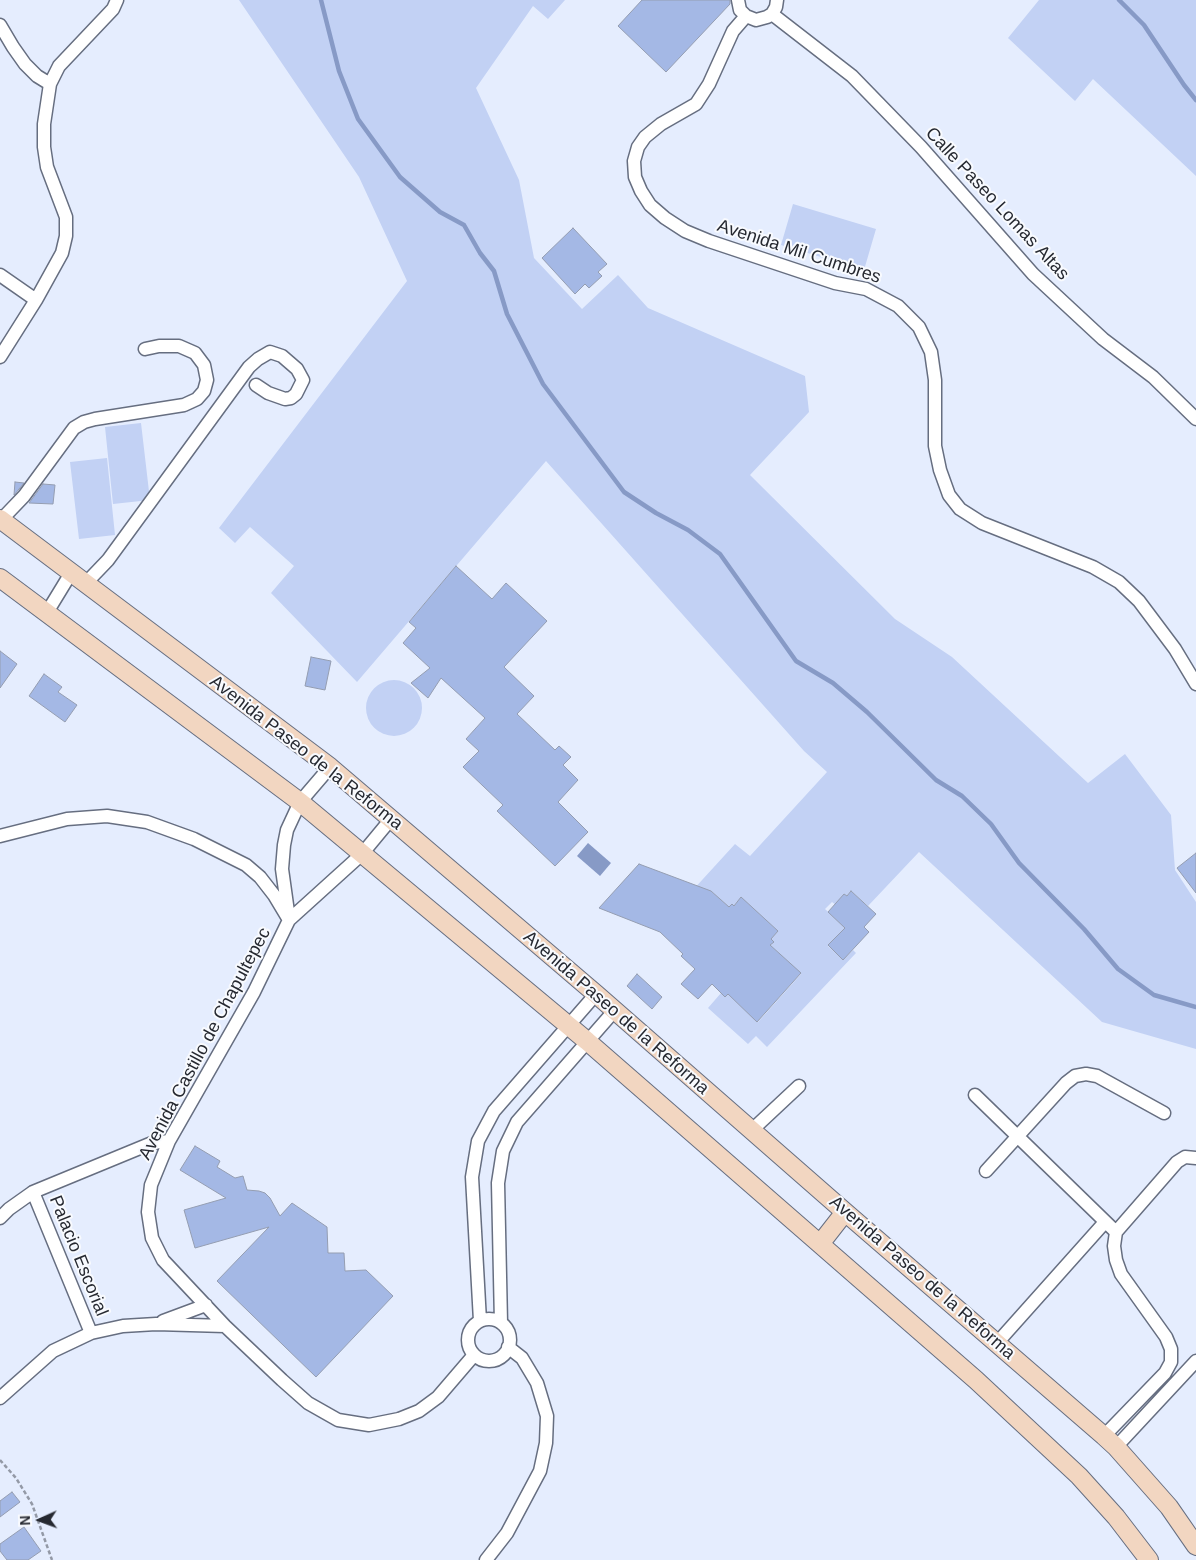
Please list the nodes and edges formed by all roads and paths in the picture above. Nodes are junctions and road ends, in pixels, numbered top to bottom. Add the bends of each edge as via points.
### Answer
1 (117, 0) edge
2 (738, 0) edge
3 (777, 0) edge
4 (772, 14) junction
5 (746, 16) junction
6 (0, 24) edge
7 (50, 84) junction
8 (0, 275) edge
9 (36, 300) junction
10 (145, 349) dead end
11 (0, 357) edge
12 (256, 385) dead end
13 (1196, 419) edge
14 (0, 519) edge
15 (0, 578) edge
16 (78, 579) junction
17 (46, 614) junction
18 (1196, 684) edge
19 (330, 767) junction
20 (300, 802) junction
21 (391, 818) junction
22 (0, 836) edge
23 (362, 854) junction
24 (289, 920) junction
25 (596, 994) junction
26 (615, 1010) junction
27 (568, 1026) junction
28 (587, 1042) junction
29 (799, 1086) dead end
30 (975, 1094) dead end
31 (1164, 1113) dead end
32 (752, 1130) junction
33 (1018, 1136) junction
34 (169, 1141) junction
35 (1196, 1158) edge
36 (986, 1171) dead end
37 (33, 1192) junction
38 (845, 1212) junction
39 (0, 1218) edge
40 (1105, 1222) junction
41 (1116, 1232) junction
42 (820, 1244) junction
43 (206, 1305) junction
44 (480, 1321) junction
45 (501, 1323) junction
46 (156, 1324) junction
47 (225, 1326) junction
48 (91, 1333) junction
49 (997, 1344) junction
50 (508, 1347) junction
51 (474, 1354) junction
52 (1196, 1361) edge
53 (0, 1398) edge
54 (1110, 1442) junction
55 (0, 1460) edge
56 (1196, 1546) edge
57 (52, 1560) edge
58 (486, 1560) edge
59 (1150, 1560) edge

1 - 7 street via 113,9 59,66
2 - 5 street via 740,10
3 - 4 street
4 - 5 street via 762,20
4 - 13 street, Calle Paseo Lomas Altas via 852,76 921,147 1033,274 1103,339 1153,377
5 - 18 street, Avenida Mil Cumbres via 733,31 709,84 696,104 661,124 638,147 634,169 640,191 664,218 685,231 836,283 866,288 898,306 919,327 931,352 935,380 935,446 949,495 960,509 982,523 1093,567 1119,582 1139,601
6 - 7 street via 25,64
7 - 9 street via 44,147 47,167 66,217 66,236 62,253
8 - 9 street
9 - 11 street
10 - 14 street via 179,346 194,353 204,364 207,380 204,392 184,405 95,419 74,428 24,496
12 - 16 street via 284,399 296,394 303,380 297,369 282,356 270,352 258,359 108,560
14 - 16 main road, Avenida Paseo de la Reforma
15 - 17 main road
16 - 17 street
16 - 19 main road, Avenida Paseo de la Reforma
17 - 20 main road
19 - 20 street, Avenida Castillo de Chapultepec
19 - 21 main road, Avenida Paseo de la Reforma
20 - 23 main road
20 - 24 street, Avenida Castillo de Chapultepec via 287,830 282,856
21 - 23 street, Avenida Castillo de Chapultepec
21 - 25 main road, Avenida Paseo de la Reforma
22 - 24 street via 67,818 107,816 146,822 194,839 246,865 260,877
23 - 24 street, Avenida Castillo de Chapultepec
23 - 27 main road
24 - 34 street, Avenida Castillo de Chapultepec via 254,992
25 - 26 main road, Avenida Paseo de la Reforma
25 - 27 street
26 - 28 street
26 - 32 main road, Avenida Paseo de la Reforma
27 - 28 main road
27 - 44 street via 494,1111 478,1141 472,1178
28 - 42 main road
28 - 45 street via 517,1122 503,1151 498,1183
29 - 32 street
30 - 33 street
31 - 33 street via 1098,1076 1086,1074 1075,1076 1066,1083
32 - 38 main road, Avenida Paseo de la Reforma
33 - 36 street
33 - 40 street
34 - 37 street via 152,1143
34 - 43 street, Avenida Castillo de Chapultepec via 151,1185 148,1212 152,1238 163,1260
35 - 41 street via 1185,1157 1177,1162
37 - 39 street
37 - 48 street, Palacio Escorial
38 - 42 main road
38 - 49 main road, Avenida Paseo de la Reforma
40 - 41 street
40 - 49 street
41 - 54 street via 1114,1246 1121,1274 1166,1337 1171,1349 1171,1362
42 - 59 main road via 976,1380 1072,1470
43 - 46 street
43 - 47 street, Avenida Castillo de Chapultepec
44 - 45 street via 490,1319
44 - 51 street via 474,1325 468,1338
45 - 50 street via 508,1331
46 - 47 street
46 - 48 street via 123,1326
47 - 51 street, Avenida Castillo de Chapultepec via 308,1403 338,1420 369,1425 419,1411 438,1397
48 - 53 street via 53,1352
49 - 54 main road, Avenida Paseo de la Reforma
50 - 51 street via 498,1359 490,1361
50 - 58 street via 522,1358 537,1383 547,1416 546,1443 540,1471 506,1533
52 - 54 street
54 - 56 main road, Avenida Paseo de la Reforma via 1168,1507
55 - 57 path via 32,1504

